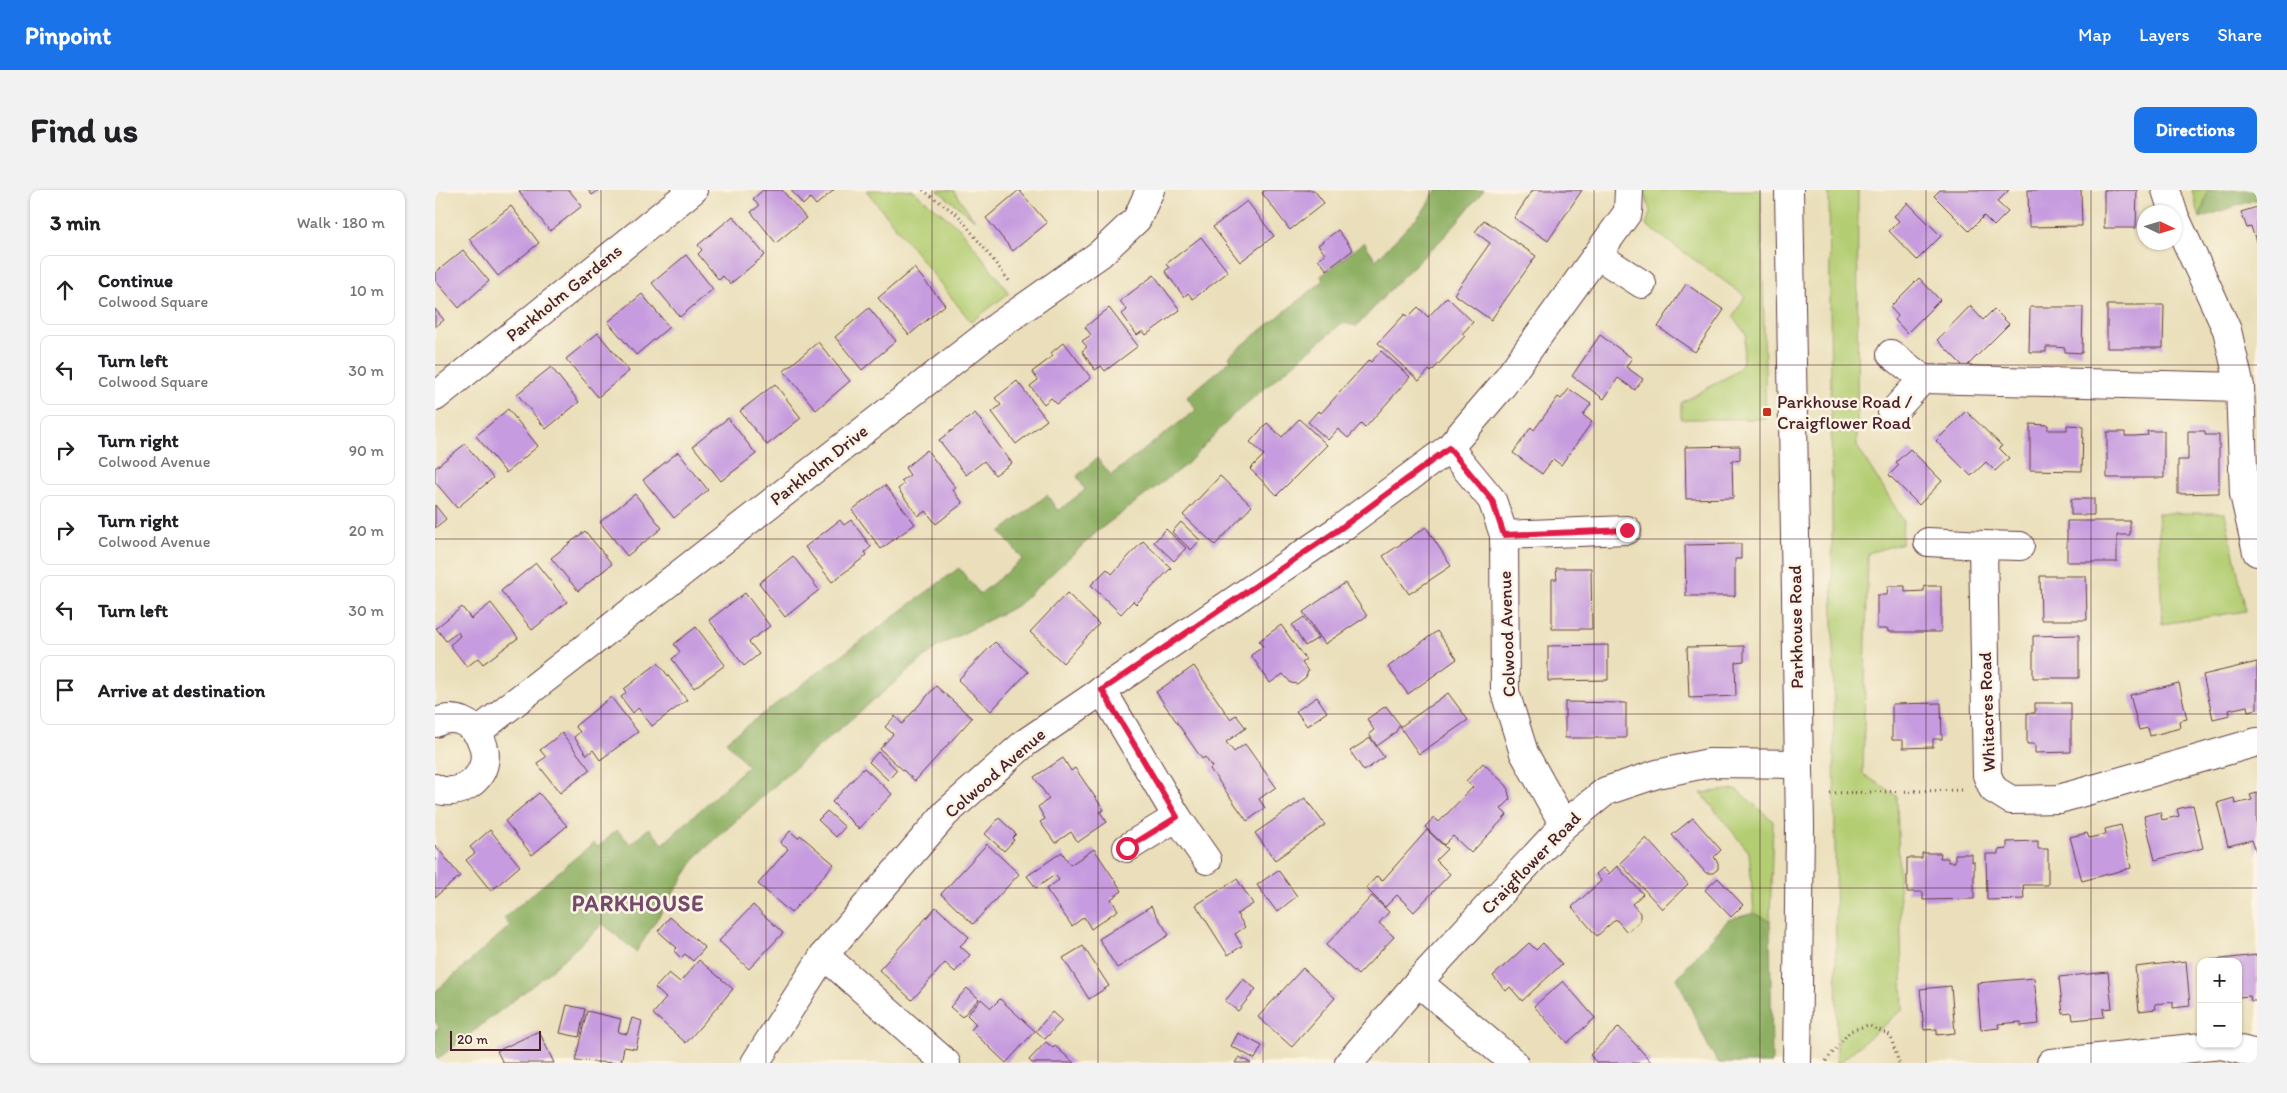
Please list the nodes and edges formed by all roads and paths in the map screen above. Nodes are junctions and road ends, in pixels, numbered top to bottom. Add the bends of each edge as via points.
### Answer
1 (693, 190) edge
2 (923, 190) edge
3 (1150, 190) edge
4 (1789, 190) edge
5 (2166, 190) edge
6 (1629, 201) edge
7 (2171, 205) edge
8 (2182, 231) edge
9 (1597, 255) junction
10 (1642, 284) dead end
11 (1028, 304) junction
12 (1891, 354) dead end
13 (1923, 379) junction
14 (2240, 387) junction
15 (435, 397) edge
16 (1891, 413) dead end
17 (1449, 448) junction
18 (1627, 530) dead end
19 (1504, 535) junction
20 (1927, 542) dead end
21 (1983, 545) junction
22 (2020, 546) dead end
23 (2257, 552) edge
24 (1102, 690) junction
25 (435, 723) edge
26 (477, 732) junction
27 (2257, 742) edge
28 (1798, 764) junction
29 (1829, 786) dead end
30 (435, 788) edge
31 (1993, 789) junction
32 (1177, 817) junction
33 (1564, 825) junction
34 (1127, 848) dead end
35 (1207, 860) dead end
36 (824, 955) junction
37 (1418, 982) junction
38 (2257, 1054) edge
39 (2086, 1062) edge
40 (755, 1063) edge
41 (945, 1063) edge
42 (1349, 1063) edge
43 (1514, 1063) edge
44 (1797, 1063) edge
45 (1824, 1063) edge
46 (1899, 1063) edge
47 (2051, 1063) edge

1 - 15 street, Parkholm Gardens
2 - 11 path via 959,216
3 - 11 street, Parkholm Drive via 1137,219 1101,254
4 - 28 street, Parkhouse Road
5 - 7 street
6 - 9 street, Colwood Avenue
8 - 14 street via 2227,330
9 - 10 street
9 - 17 street, Colwood Avenue via 1502,386
11 - 26 street, Parkholm Drive
12 - 13 street
13 - 14 street
13 - 16 street
14 - 23 street via 2244,494
17 - 19 street, Colwood Avenue via 1492,500
17 - 24 street, Colwood Avenue via 1341,528
18 - 19 street
19 - 33 street, Colwood Avenue via 1505,692 1524,753
20 - 21 street
21 - 22 street
21 - 31 street, Whitacres Road via 1987,775
24 - 32 street
24 - 36 street, Colwood Avenue via 1025,743 947,813
25 - 26 street via 461,721
26 - 30 street via 485,748 484,767 474,782 458,791
27 - 31 street, Whitacres Road via 2059,799 2011,800
28 - 33 street, Craigflower Road via 1709,763 1657,774 1606,791
28 - 44 street, Parkhouse Road
29 - 31 path via 1830,794
32 - 34 street
32 - 35 street
33 - 37 street, Craigflower Road
36 - 40 street, Colwood Avenue
36 - 41 street
37 - 42 street, Craigflower Road
37 - 43 street
38 - 39 street via 2221,1045
39 - 47 street
45 - 46 path via 1850,1031 1869,1025 1889,1035

